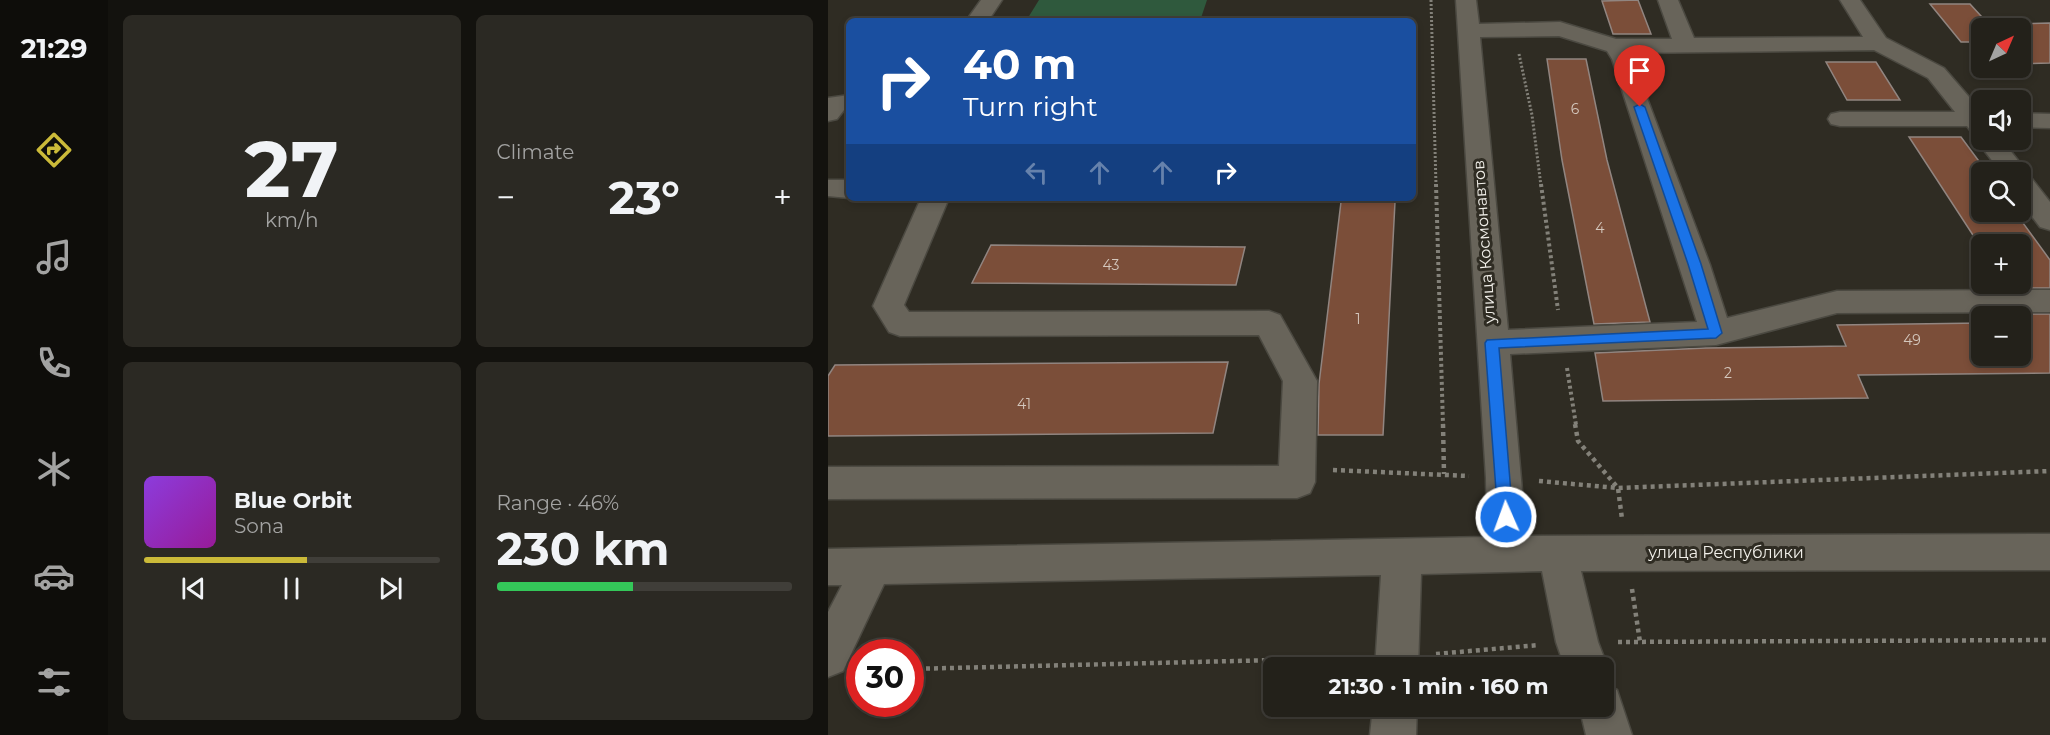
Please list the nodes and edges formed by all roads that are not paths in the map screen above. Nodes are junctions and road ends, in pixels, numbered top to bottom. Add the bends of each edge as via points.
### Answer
1 (992, 0) edge
2 (1466, 0) edge
3 (1668, 0) edge
4 (1850, 0) edge
5 (979, 18) edge
6 (1468, 31) junction
7 (1878, 44) junction
8 (1686, 45) junction
9 (1615, 46) junction
10 (846, 102) edge
11 (828, 114) edge
12 (1971, 114) edge
13 (1840, 119) dead end
14 (2031, 120) edge
15 (2050, 121) edge
16 (1971, 126) edge
17 (828, 188) edge
18 (846, 189) edge
19 (2031, 196) edge
20 (934, 201) edge
21 (2050, 221) edge
22 (2050, 301) edge
23 (1716, 333) junction
24 (1492, 343) junction
25 (828, 483) edge
26 (2050, 552) edge
27 (1558, 554) junction
28 (1507, 556) junction
29 (1402, 557) junction
30 (872, 566) junction
31 (828, 567) edge
32 (1582, 655) edge
33 (828, 656) edge
34 (1397, 657) edge
35 (1395, 717) edge
36 (1604, 717) edge
37 (1394, 735) edge
38 (1609, 735) edge

1 - 5 street
2 - 6 street, улица Космонавтов
3 - 8 street
4 - 7 street
6 - 9 street via 1560,29
6 - 24 street, улица Космонавтов
7 - 8 street
7 - 12 street via 1936,73
8 - 9 street
9 - 23 street via 1623,59
10 - 11 street via 837,103
13 - 16 street
14 - 15 street
17 - 18 street
19 - 21 street
20 - 25 street via 888,306 900,324 1269,323 1300,381 1297,482
22 - 23 street via 1837,302
23 - 24 street
24 - 28 street, улица Космонавтов
26 - 27 street, улица Республики
27 - 28 street, улица Республики
27 - 32 street
28 - 29 street, улица Республики
29 - 30 street, улица Республики
29 - 34 street
30 - 31 street
30 - 33 street
35 - 37 street
36 - 38 street

